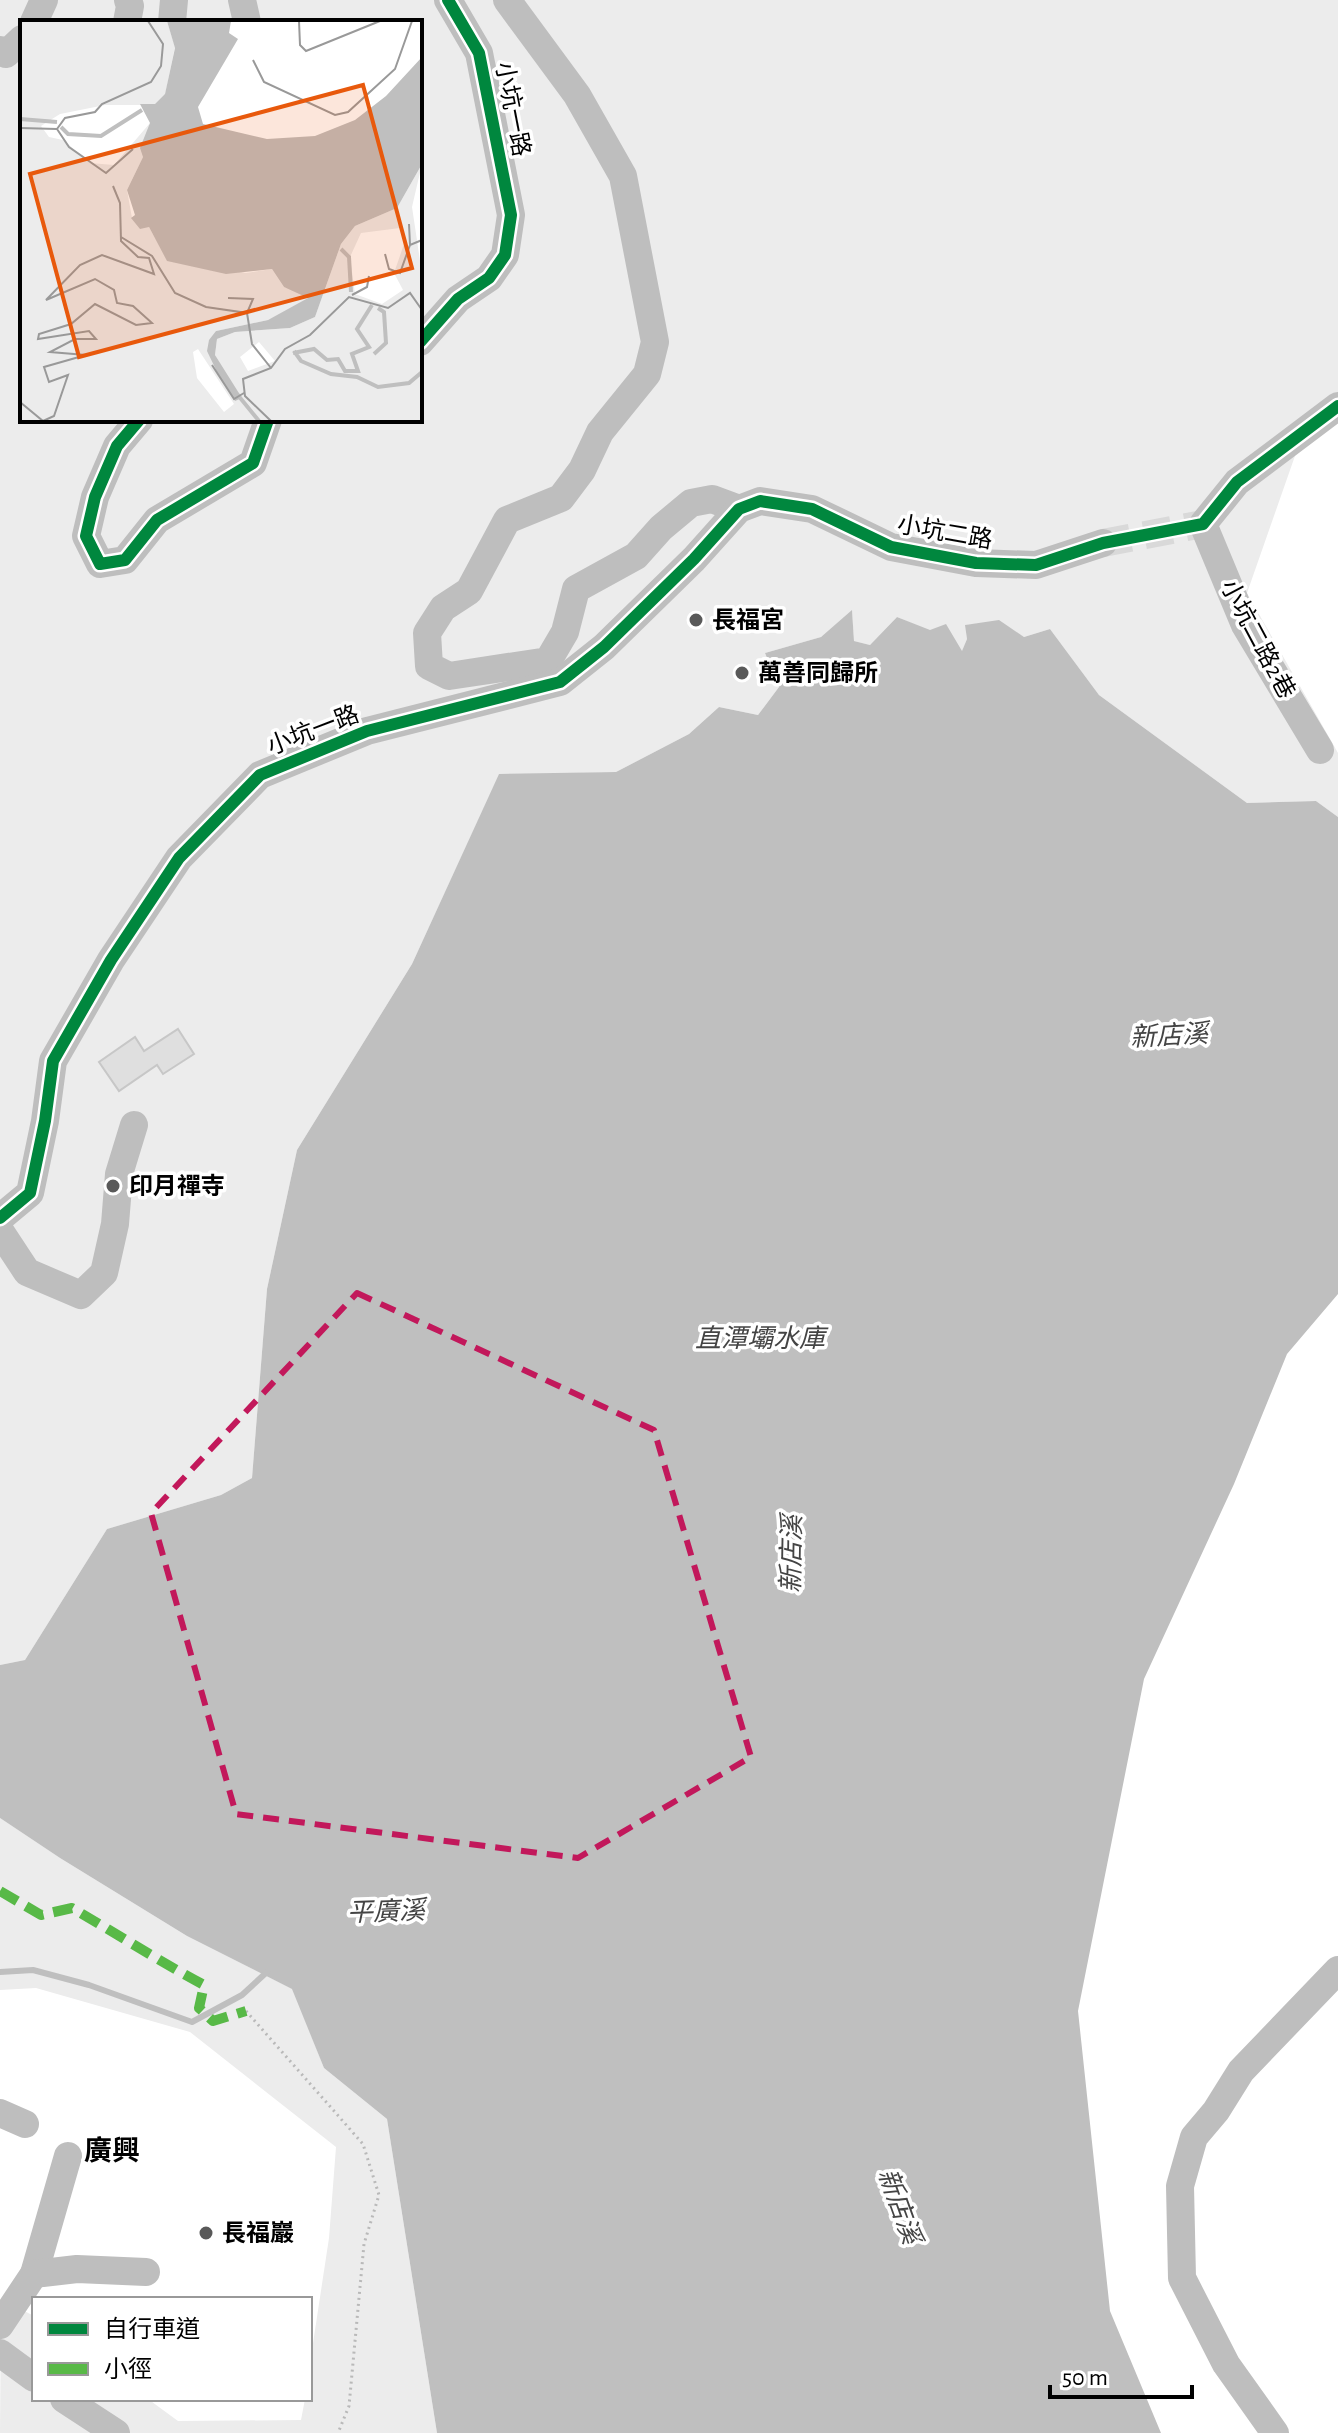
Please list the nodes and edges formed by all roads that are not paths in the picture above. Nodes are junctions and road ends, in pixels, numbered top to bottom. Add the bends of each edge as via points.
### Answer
1 (44, 0) edge
2 (128, 0) edge
3 (174, 0) edge
4 (242, 0) edge
5 (448, 0) edge
6 (507, 0) edge
7 (35, 20) edge
8 (127, 20) edge
9 (172, 20) edge
10 (246, 20) edge
11 (20, 41) edge
12 (0, 50) edge
13 (422, 340) edge
14 (1338, 406) edge
15 (137, 422) edge
16 (267, 422) edge
17 (739, 509) junction
18 (1103, 543) tunnel mouth
19 (1320, 750) dead end
20 (134, 1125) dead end
21 (0, 1218) edge
22 (0, 1231) edge
23 (1338, 1970) edge
24 (68, 2156) dead end
25 (146, 2272) dead end
26 (34, 2274) junction
27 (0, 2325) edge
28 (0, 2353) edge
29 (32, 2377) edge
30 (67, 2401) edge
31 (116, 2433) edge
32 (1275, 2433) edge

1 - 7 street
2 - 8 street
3 - 9 street
4 - 10 street
5 - 13 street, 小坑一路 via 479,53 511,215 505,255 489,278 458,299
6 - 17 street, 小坑一路 via 577,95 623,176 655,342 647,374 600,432 561,498 507,520 469,591 443,608 427,633 429,666 449,676 548,661 565,632 576,589 636,556 691,503 712,499
11 - 12 street via 6,54
14 - 19 street, 小坑二路2巷 via 1237,482 1203,524 1245,625
15 - 16 street via 117,446 95,497 86,536 100,564 125,560 157,520 253,463
17 - 18 street, 小坑二路 via 760,501 812,509 891,547 976,563 1036,565
17 - 21 street, 小坑一路 via 616,636 560,682 367,731 260,775 179,858 111,960 53,1061 30,1193
20 - 22 street via 119,1174 104,1273 81,1295 27,1272
23 - 32 street via 1241,2071 1194,2137 1180,2186 1182,2278 1226,2364
24 - 26 street
25 - 26 street via 77,2269
26 - 27 street
28 - 29 street
30 - 31 street

